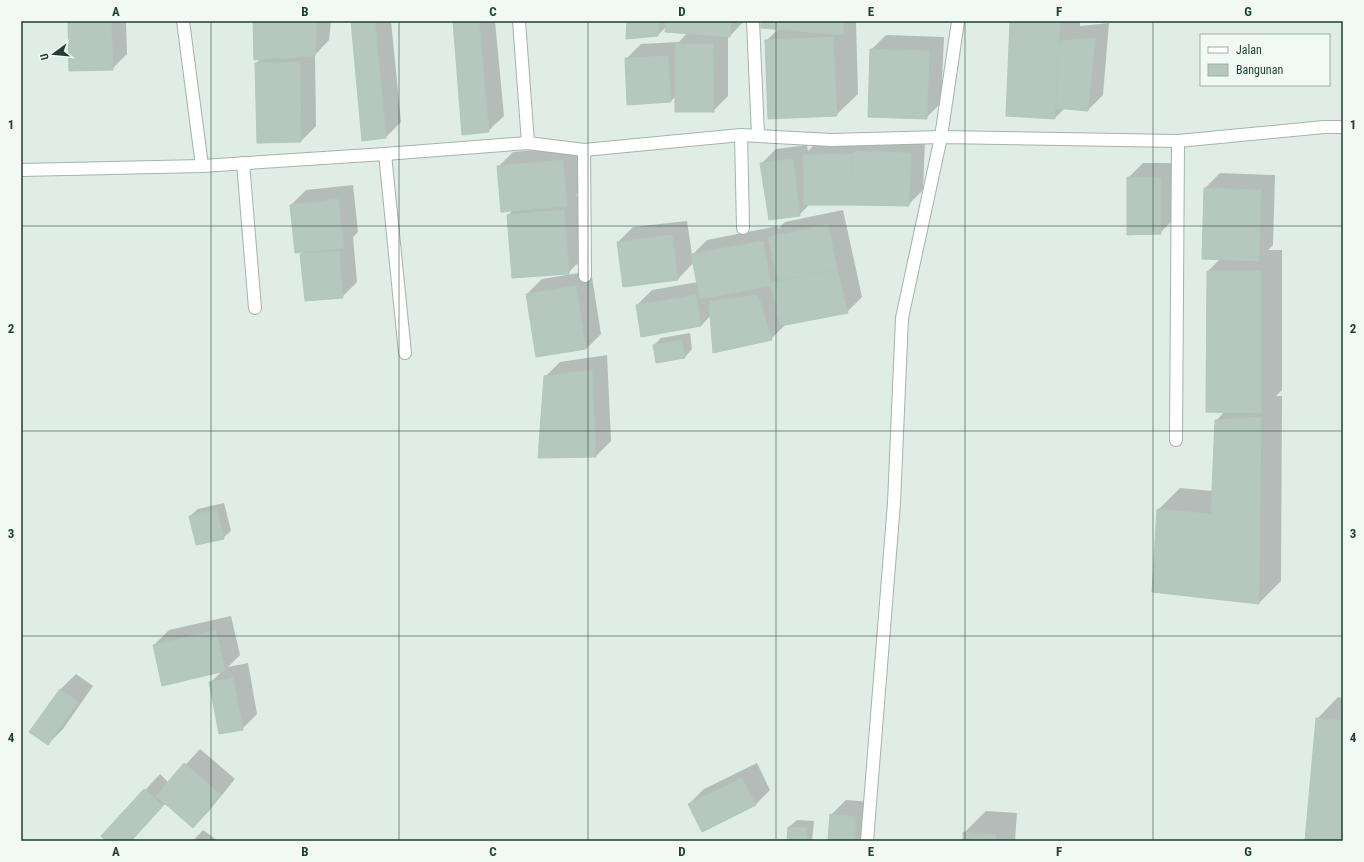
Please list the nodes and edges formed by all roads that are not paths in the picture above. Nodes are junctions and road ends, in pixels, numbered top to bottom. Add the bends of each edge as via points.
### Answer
1 (183, 21) edge
2 (519, 21) edge
3 (753, 21) edge
4 (958, 21) edge
5 (1343, 127) edge
6 (741, 135) junction
7 (758, 135) junction
8 (941, 137) junction
9 (1178, 141) junction
10 (528, 144) junction
11 (584, 150) junction
12 (385, 154) junction
13 (243, 163) junction
14 (202, 166) junction
15 (21, 170) edge
16 (743, 228) dead end
17 (585, 276) dead end
18 (255, 308) dead end
19 (405, 353) dead end
20 (1176, 440) dead end
21 (867, 841) edge

1 - 14 street
2 - 10 street
3 - 7 street
4 - 8 street
5 - 9 street
6 - 7 street
6 - 11 street
6 - 16 street
7 - 8 street via 831,140
8 - 9 street
8 - 21 street via 902,318 894,503
9 - 20 street
10 - 11 street
10 - 12 street
11 - 17 street
12 - 13 street
12 - 19 street
13 - 14 street
13 - 18 street
14 - 15 street

